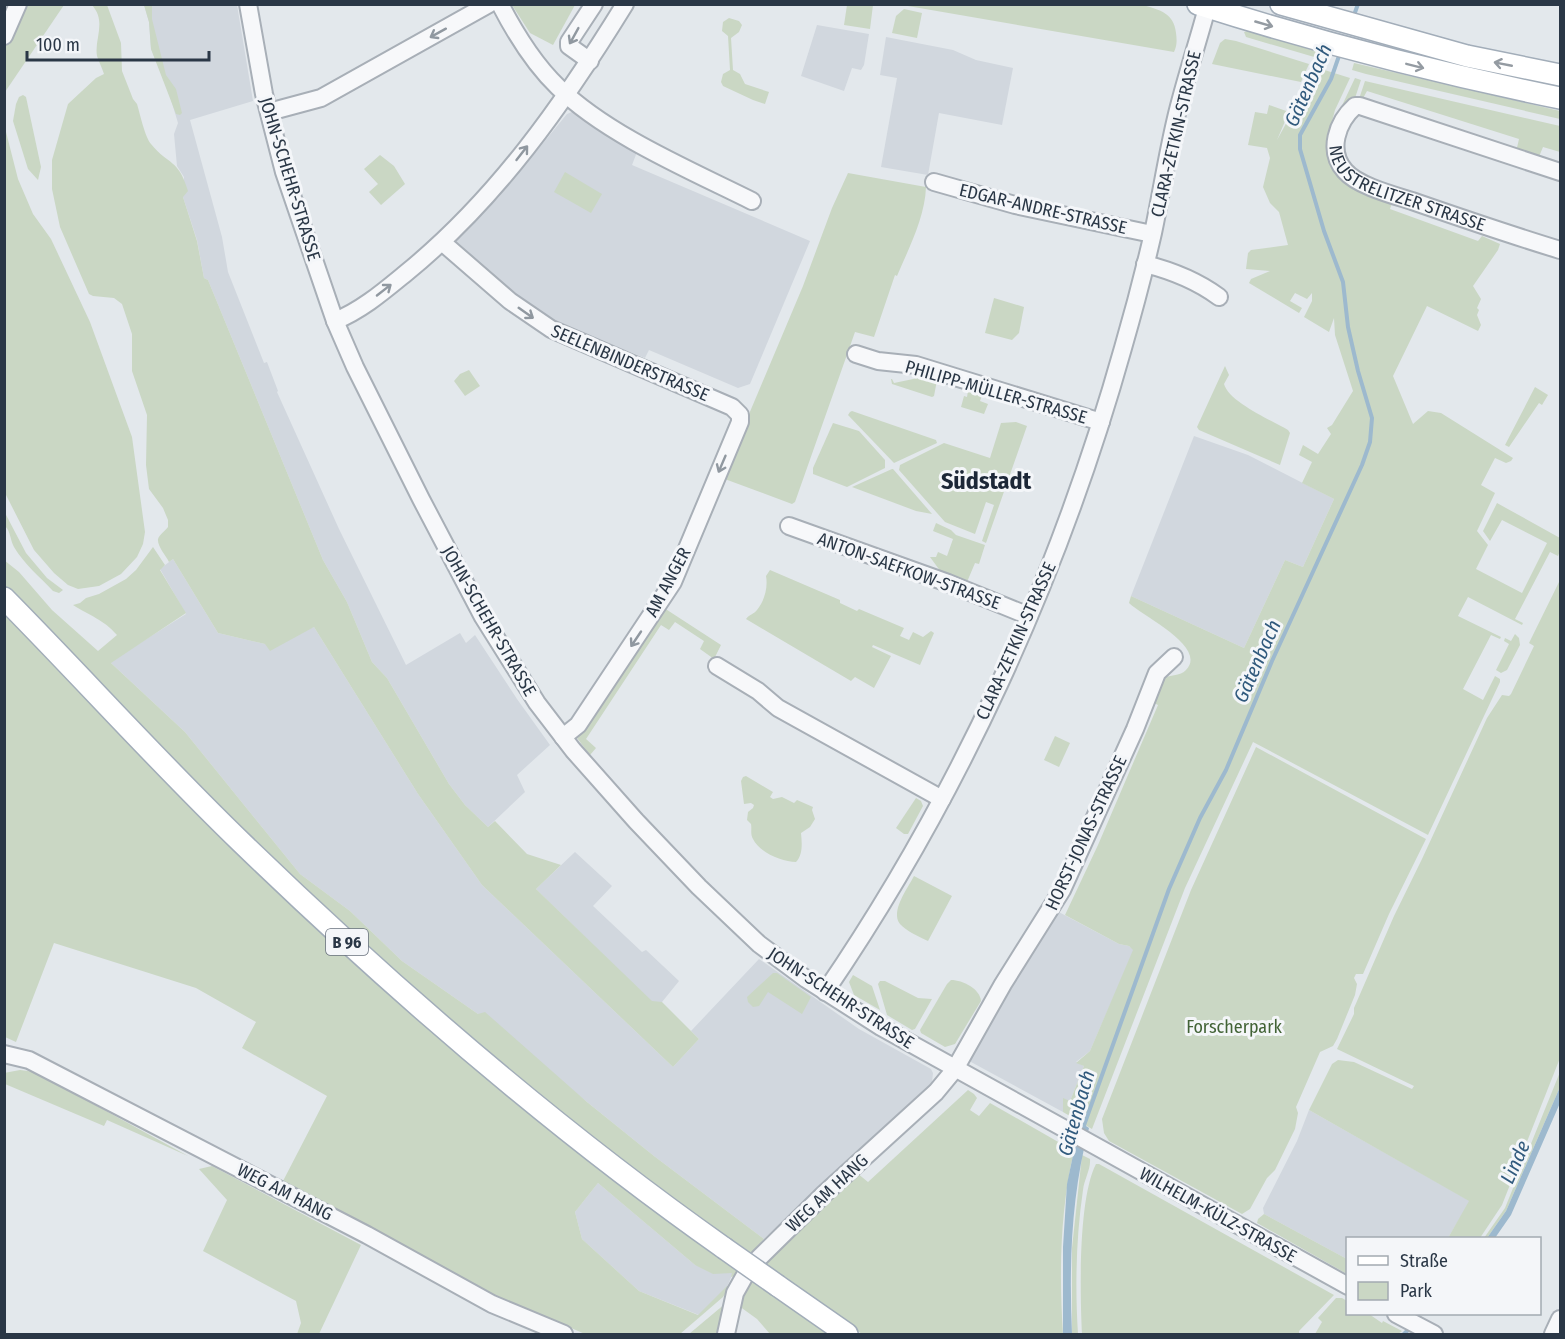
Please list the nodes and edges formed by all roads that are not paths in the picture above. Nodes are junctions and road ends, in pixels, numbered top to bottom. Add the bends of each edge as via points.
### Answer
1 (18, 4) edge
2 (248, 4) edge
3 (489, 4) edge
4 (500, 4) edge
5 (594, 4) edge
6 (625, 4) edge
7 (1281, 4) edge
8 (1205, 6) edge
9 (4, 36) edge
10 (590, 62) junction
11 (1560, 75) edge
12 (567, 96) junction
13 (1560, 98) edge
14 (269, 112) junction
15 (1560, 172) edge
16 (934, 182) dead end
17 (752, 201) dead end
18 (1152, 234) junction
19 (442, 242) junction
20 (1560, 250) edge
21 (1145, 264) junction
22 (1219, 297) dead end
23 (335, 321) junction
24 (856, 354) dead end
25 (738, 410) joint
26 (1101, 422) junction
27 (789, 526) dead end
28 (4, 598) edge
29 (1029, 616) junction
30 (1174, 657) dead end
31 (717, 666) dead end
32 (563, 737) junction
33 (942, 799) junction
34 (825, 992) junction
35 (4, 1054) edge
36 (955, 1069) junction
37 (1089, 1144) joint
38 (1346, 1285) edge
39 (1560, 1319) edge
40 (564, 1335) edge
41 (726, 1335) edge
42 (847, 1335) edge
43 (1552, 1335) edge

1 - 9 street
2 - 14 street, JOHN-SCHEHR-STRASSE
3 -> 14 street via 321,98
4 - 12 street via 535,60
5 -> 10 street via 569,46
6 - 10 street
11 -> 7 main road via 1467,56
8 -> 13 main road via 1358,51
8 - 18 street, CLARA-ZETKIN-STRASSE via 1176,116
10 - 12 street
12 - 17 street via 628,138
19 -> 12 street via 508,171
14 - 23 street, JOHN-SCHEHR-STRASSE via 284,172
15 - 20 street, NEUSTRELITZER STRASSE via 1360,106 1355,106 1344,119 1335,143 1345,171 1363,183
16 - 18 street, EDGAR-ANDRE-STRASSE via 1015,205
18 - 21 street, CLARA-ZETKIN-STRASSE
23 -> 19 street via 352,314
19 -> 25 street, SEELENBINDERSTRASSE via 510,302 551,329
21 - 22 street via 1200,283
21 - 26 street, CLARA-ZETKIN-STRASSE
23 - 32 street, JOHN-SCHEHR-STRASSE via 476,605 519,677
24 - 26 street, PHILIPP-MÜLLER-STRASSE via 916,365
25 -> 32 street, AM ANGER via 740,422 673,582 578,725
26 - 29 street, CLARA-ZETKIN-STRASSE
27 - 29 street, ANTON-SAEFKOW-STRASSE
28 - 42 main road, B 96, bridge via 148,750 360,954 522,1094 610,1164
29 - 33 street, CLARA-ZETKIN-STRASSE
30 - 36 street, HORST-JONAS-STRASSE via 1150,686 1135,729 1062,890
31 - 33 street via 758,691 777,708
32 - 34 street, JOHN-SCHEHR-STRASSE via 699,887 759,944
33 - 34 street, CLARA-ZETKIN-STRASSE via 903,871
34 - 36 street, JOHN-SCHEHR-STRASSE
35 - 40 street, WEG AM HANG via 29,1060 492,1304
36 - 37 street, JOHN-SCHEHR-STRASSE
36 - 41 street, WEG AM HANG via 936,1092 759,1258 735,1293
37 - 38 street, WILHELM-KÜLZ-STRASSE
39 - 43 street

